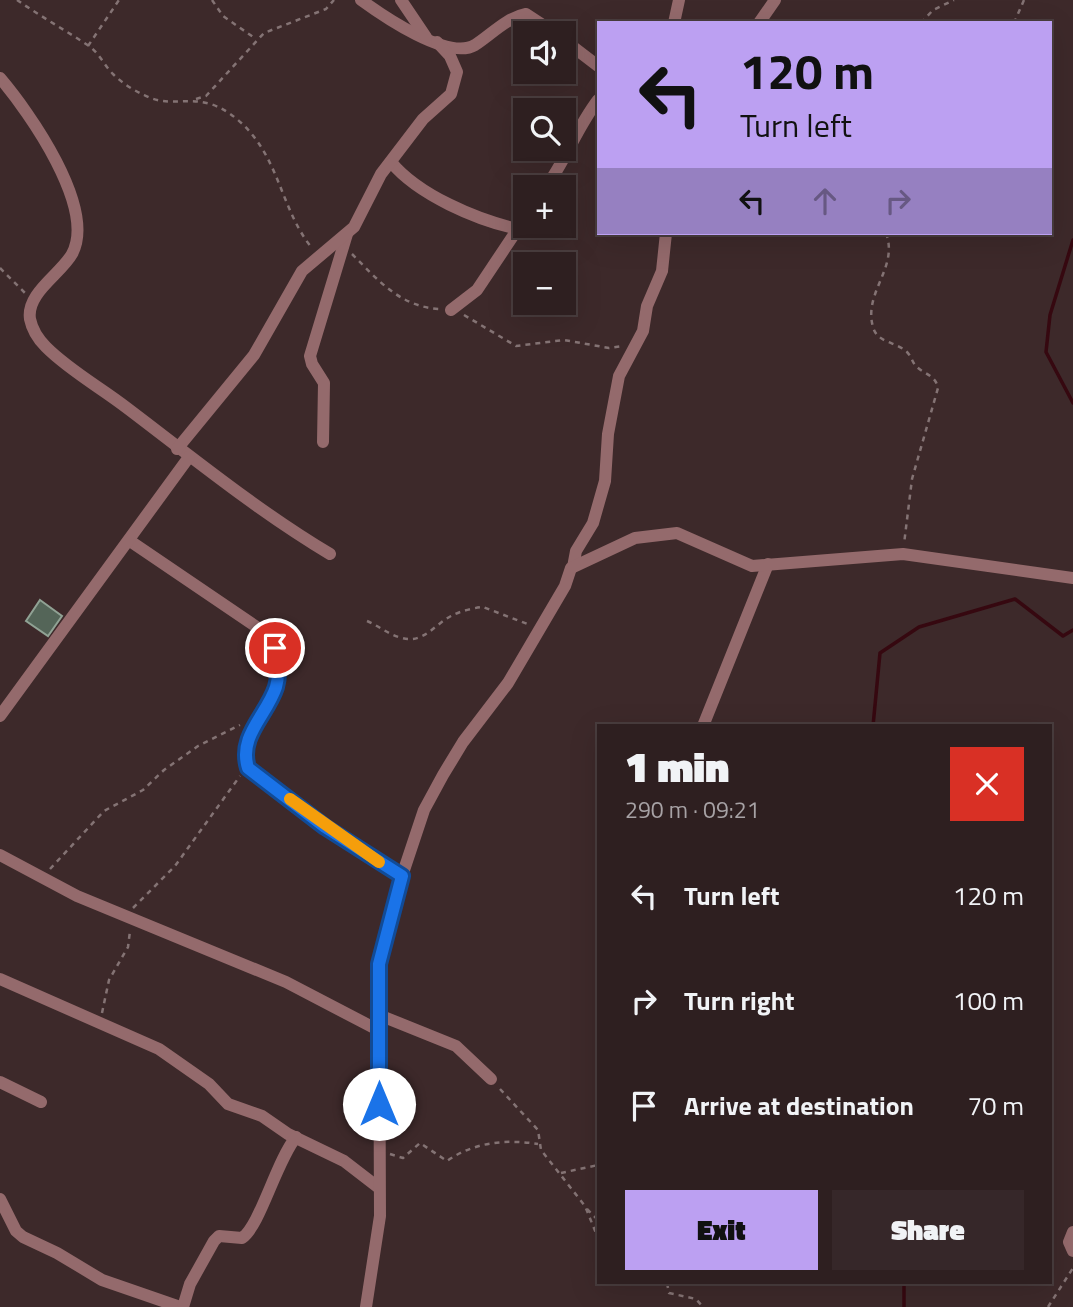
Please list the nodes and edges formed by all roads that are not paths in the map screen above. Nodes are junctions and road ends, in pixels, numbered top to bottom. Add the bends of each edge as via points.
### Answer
1 (361, 0) edge
2 (401, 0) edge
3 (679, 0) edge
4 (775, 0) edge
5 (537, 21) edge
6 (674, 21) edge
7 (760, 21) edge
8 (433, 41) junction
9 (576, 49) edge
10 (597, 65) edge
11 (0, 78) edge
12 (597, 101) edge
13 (391, 162) junction
14 (554, 175) edge
15 (513, 224) edge
16 (666, 235) edge
17 (513, 237) edge
18 (346, 240) junction
19 (451, 310) road end
20 (323, 442) dead end
21 (177, 449) junction
22 (189, 457) junction
23 (130, 541) junction
24 (330, 554) dead end
25 (768, 564) junction
26 (573, 567) junction
27 (1073, 578) edge
28 (0, 716) edge
29 (704, 724) edge
30 (0, 855) edge
31 (402, 876) junction
32 (0, 979) edge
33 (379, 1015) junction
34 (378, 1030) junction
35 (491, 1079) road end
36 (0, 1082) edge
37 (41, 1102) dead end
38 (296, 1138) junction
39 (379, 1188) junction
40 (0, 1199) edge
41 (1073, 1232) edge
42 (1073, 1251) edge
43 (182, 1307) edge
44 (366, 1307) edge

1 - 8 street
2 - 8 street
3 - 6 street
4 - 7 street
5 - 8 street via 526,14 510,19 468,48
8 - 13 street via 455,64 456,83
9 - 10 street
11 - 21 street via 21,101 48,146 67,188 76,223 72,254 32,305 30,319 47,348
12 - 14 street via 572,137
13 - 15 street via 411,183 430,194 493,223
13 - 18 street
16 - 26 street via 662,271 639,342 619,376 608,434 606,481
17 - 19 street via 477,290
18 - 20 street via 310,356 324,383
18 - 21 street via 296,277 254,355
21 - 22 street
22 - 23 street
22 - 24 street
23 - 28 street
23 - 31 street via 270,636 278,680 247,745 246,764 253,774
25 - 26 street via 741,563 677,533 635,538
25 - 27 street via 903,554
25 - 29 street
26 - 31 street via 508,683 463,742 430,798
30 - 34 street via 77,896 286,982
31 - 33 street via 379,964
32 - 38 street via 159,1049 209,1084 228,1104 262,1116
33 - 34 street
33 - 35 street via 456,1046
34 - 39 street
36 - 37 street
38 - 39 street via 358,1170
38 - 43 street via 279,1163 251,1229 242,1238 214,1241
39 - 44 street via 379,1230
40 - 43 street via 23,1237 102,1280
41 - 42 street via 1069,1242

